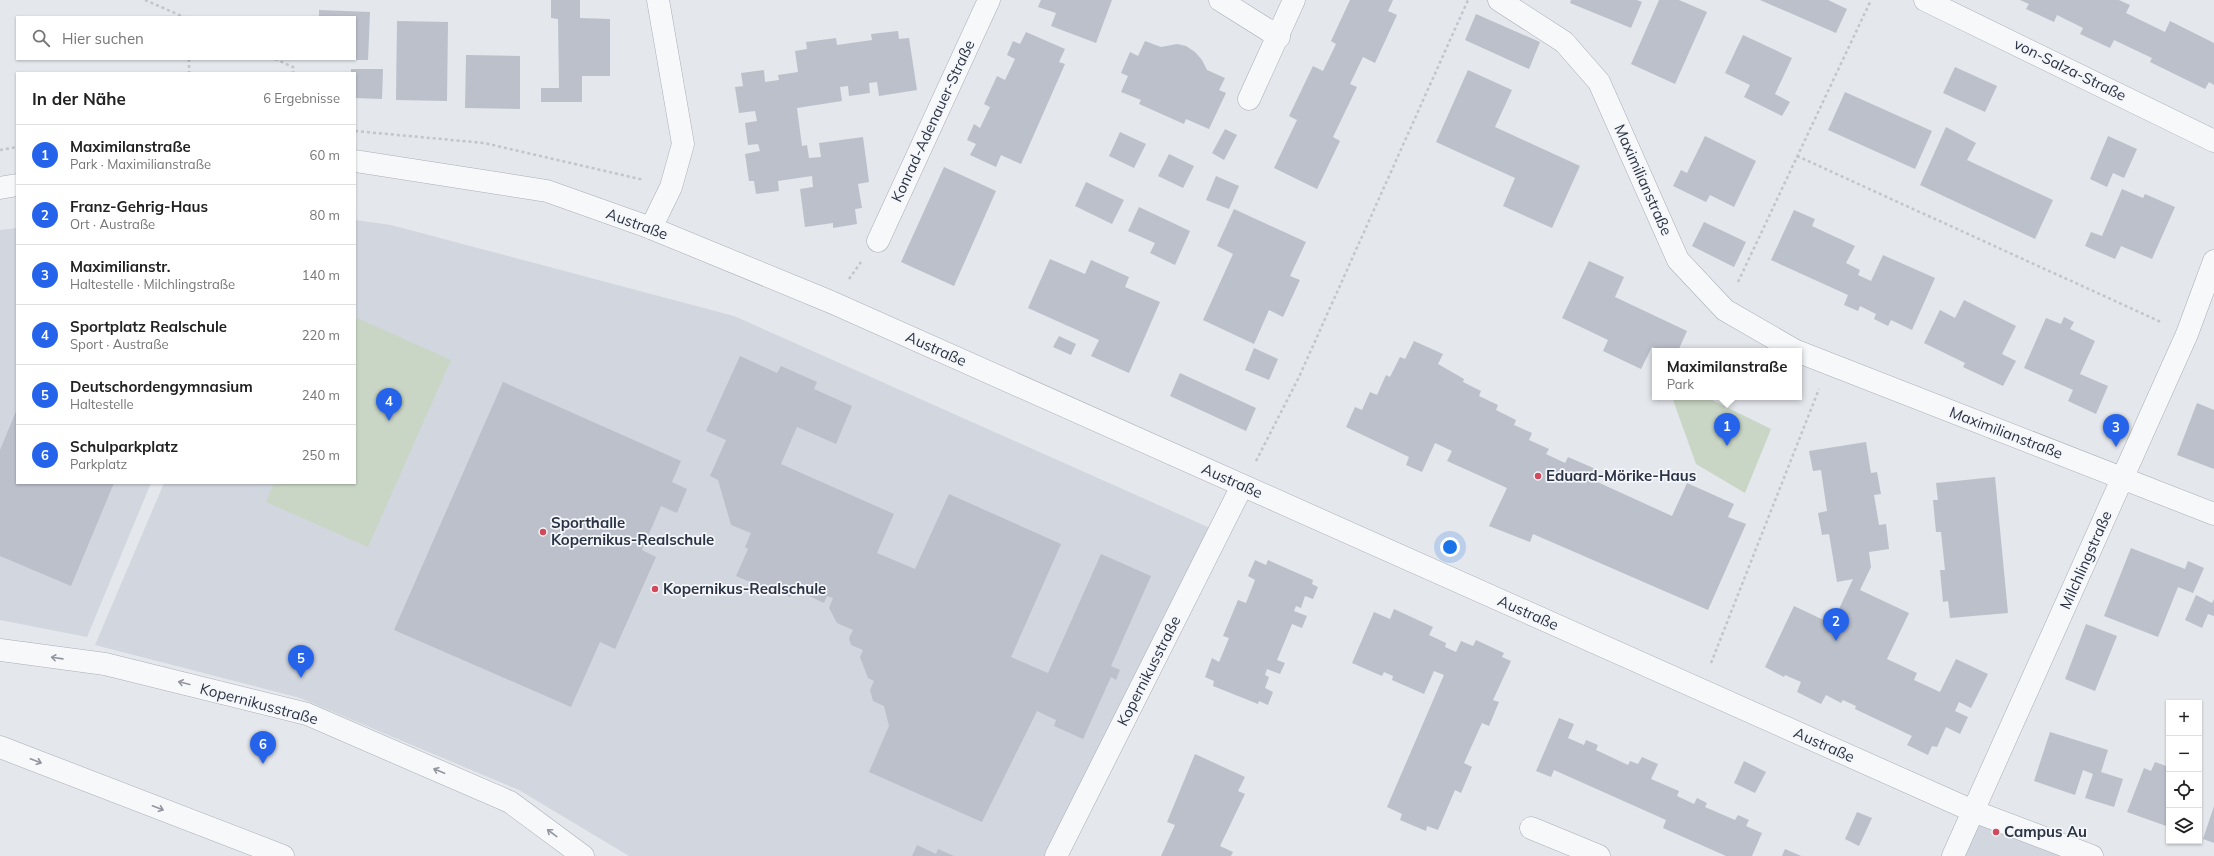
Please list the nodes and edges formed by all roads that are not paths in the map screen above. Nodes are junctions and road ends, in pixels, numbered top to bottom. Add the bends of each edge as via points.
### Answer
1 (658, 0) edge
2 (989, 0) edge
3 (1220, 0) edge
4 (1294, 0) edge
5 (1499, 0) edge
6 (1926, 0) edge
7 (1279, 37) junction
8 (1249, 99) dead end
9 (2214, 141) edge
10 (356, 161) edge
11 (16, 185) edge
12 (0, 188) edge
13 (651, 228) junction
14 (878, 241) road end
15 (2214, 261) edge
16 (1791, 348) edge
17 (1802, 353) edge
18 (2123, 478) junction
19 (1242, 486) junction
20 (2214, 514) edge
21 (0, 650) edge
22 (0, 746) edge
23 (1973, 812) junction
24 (1531, 828) dead end
25 (276, 855) edge
26 (583, 856) edge
27 (1056, 856) edge
28 (1599, 856) edge
29 (1953, 856) edge
30 (2092, 856) edge

1 - 13 street via 682,144 671,187
2 - 14 street, Konrad-Adenauer-Straße
3 - 7 street
4 - 7 street
5 - 16 street, Maximilianstraße via 1564,42 1599,82 1678,260 1725,310
6 - 9 street, von-Salza-Straße
7 - 8 street
10 - 13 street, Austraße via 547,191
11 - 12 street
13 - 19 street, Austraße via 831,302
15 - 18 street, Milchlingstraße via 2187,334
17 - 18 street, Maximilianstraße
18 - 20 street, Maximilianstraße
18 - 23 street, Milchlingstraße
19 - 23 street, Austraße
19 - 27 street, Kopernikusstraße
26 -> 21 street, Kopernikusstraße via 510,802 307,714 106,664
22 -> 25 street
23 - 29 street, Milchlingstraße
23 - 30 street, Austraße
24 - 28 street

